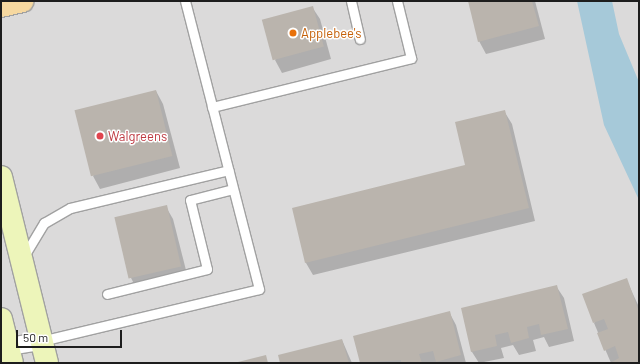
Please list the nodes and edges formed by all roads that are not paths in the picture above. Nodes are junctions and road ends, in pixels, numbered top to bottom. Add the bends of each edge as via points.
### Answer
1 (22, 1) edge
2 (185, 1) edge
3 (351, 1) edge
4 (397, 1) edge
5 (1, 6) edge
6 (360, 39) dead end
7 (212, 107) junction
8 (229, 170) junction
9 (1, 177) edge
10 (233, 189) junction
11 (22, 259) junction
12 (107, 294) dead end
13 (1, 319) edge
14 (41, 341) junction
15 (7, 352) edge
16 (47, 363) edge

1 - 5 main road
2 - 7 lane
3 - 6 lane
4 - 7 lane via 410,58
7 - 8 lane
8 - 10 lane
8 - 11 lane via 70,208 44,223
9 - 11 main road
10 - 12 lane via 190,200 206,269
10 - 14 lane via 259,289
11 - 14 main road
13 - 15 main road
14 - 15 street
14 - 16 main road

